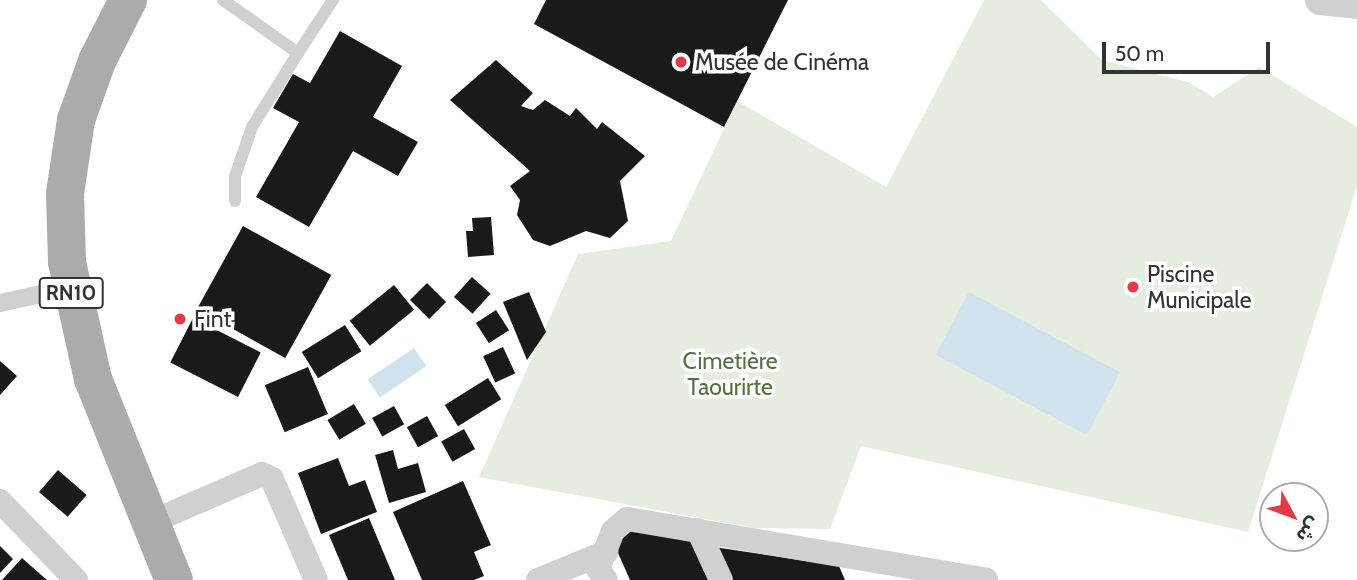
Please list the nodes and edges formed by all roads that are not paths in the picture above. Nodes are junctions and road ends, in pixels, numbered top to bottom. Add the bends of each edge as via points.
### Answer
1 (128, 0) edge
2 (223, 0) edge
3 (333, 0) edge
4 (1320, 0) edge
5 (1357, 4) edge
6 (298, 53) junction
7 (235, 201) dead end
8 (69, 288) junction
9 (0, 303) edge
10 (0, 501) edge
11 (149, 523) junction
12 (698, 530) junction
13 (606, 552) junction
14 (894, 571) edge
15 (76, 580) edge
16 (174, 580) edge
17 (316, 580) edge
18 (538, 580) edge
19 (606, 580) edge
20 (721, 580) edge
21 (986, 580) edge

1 - 8 main road, RN10 via 97,61 76,120 65,194
2 - 6 lane
3 - 6 lane
4 - 5 street
6 - 7 lane via 251,127 235,176
8 - 9 street
8 - 11 main road, RN10 via 93,379
10 - 15 street
11 - 16 main road, RN10
11 - 17 street via 262,474 272,479
12 - 13 street via 627,519 617,524
12 - 14 street
12 - 20 street
13 - 18 street
13 - 19 street via 598,569
14 - 21 street

